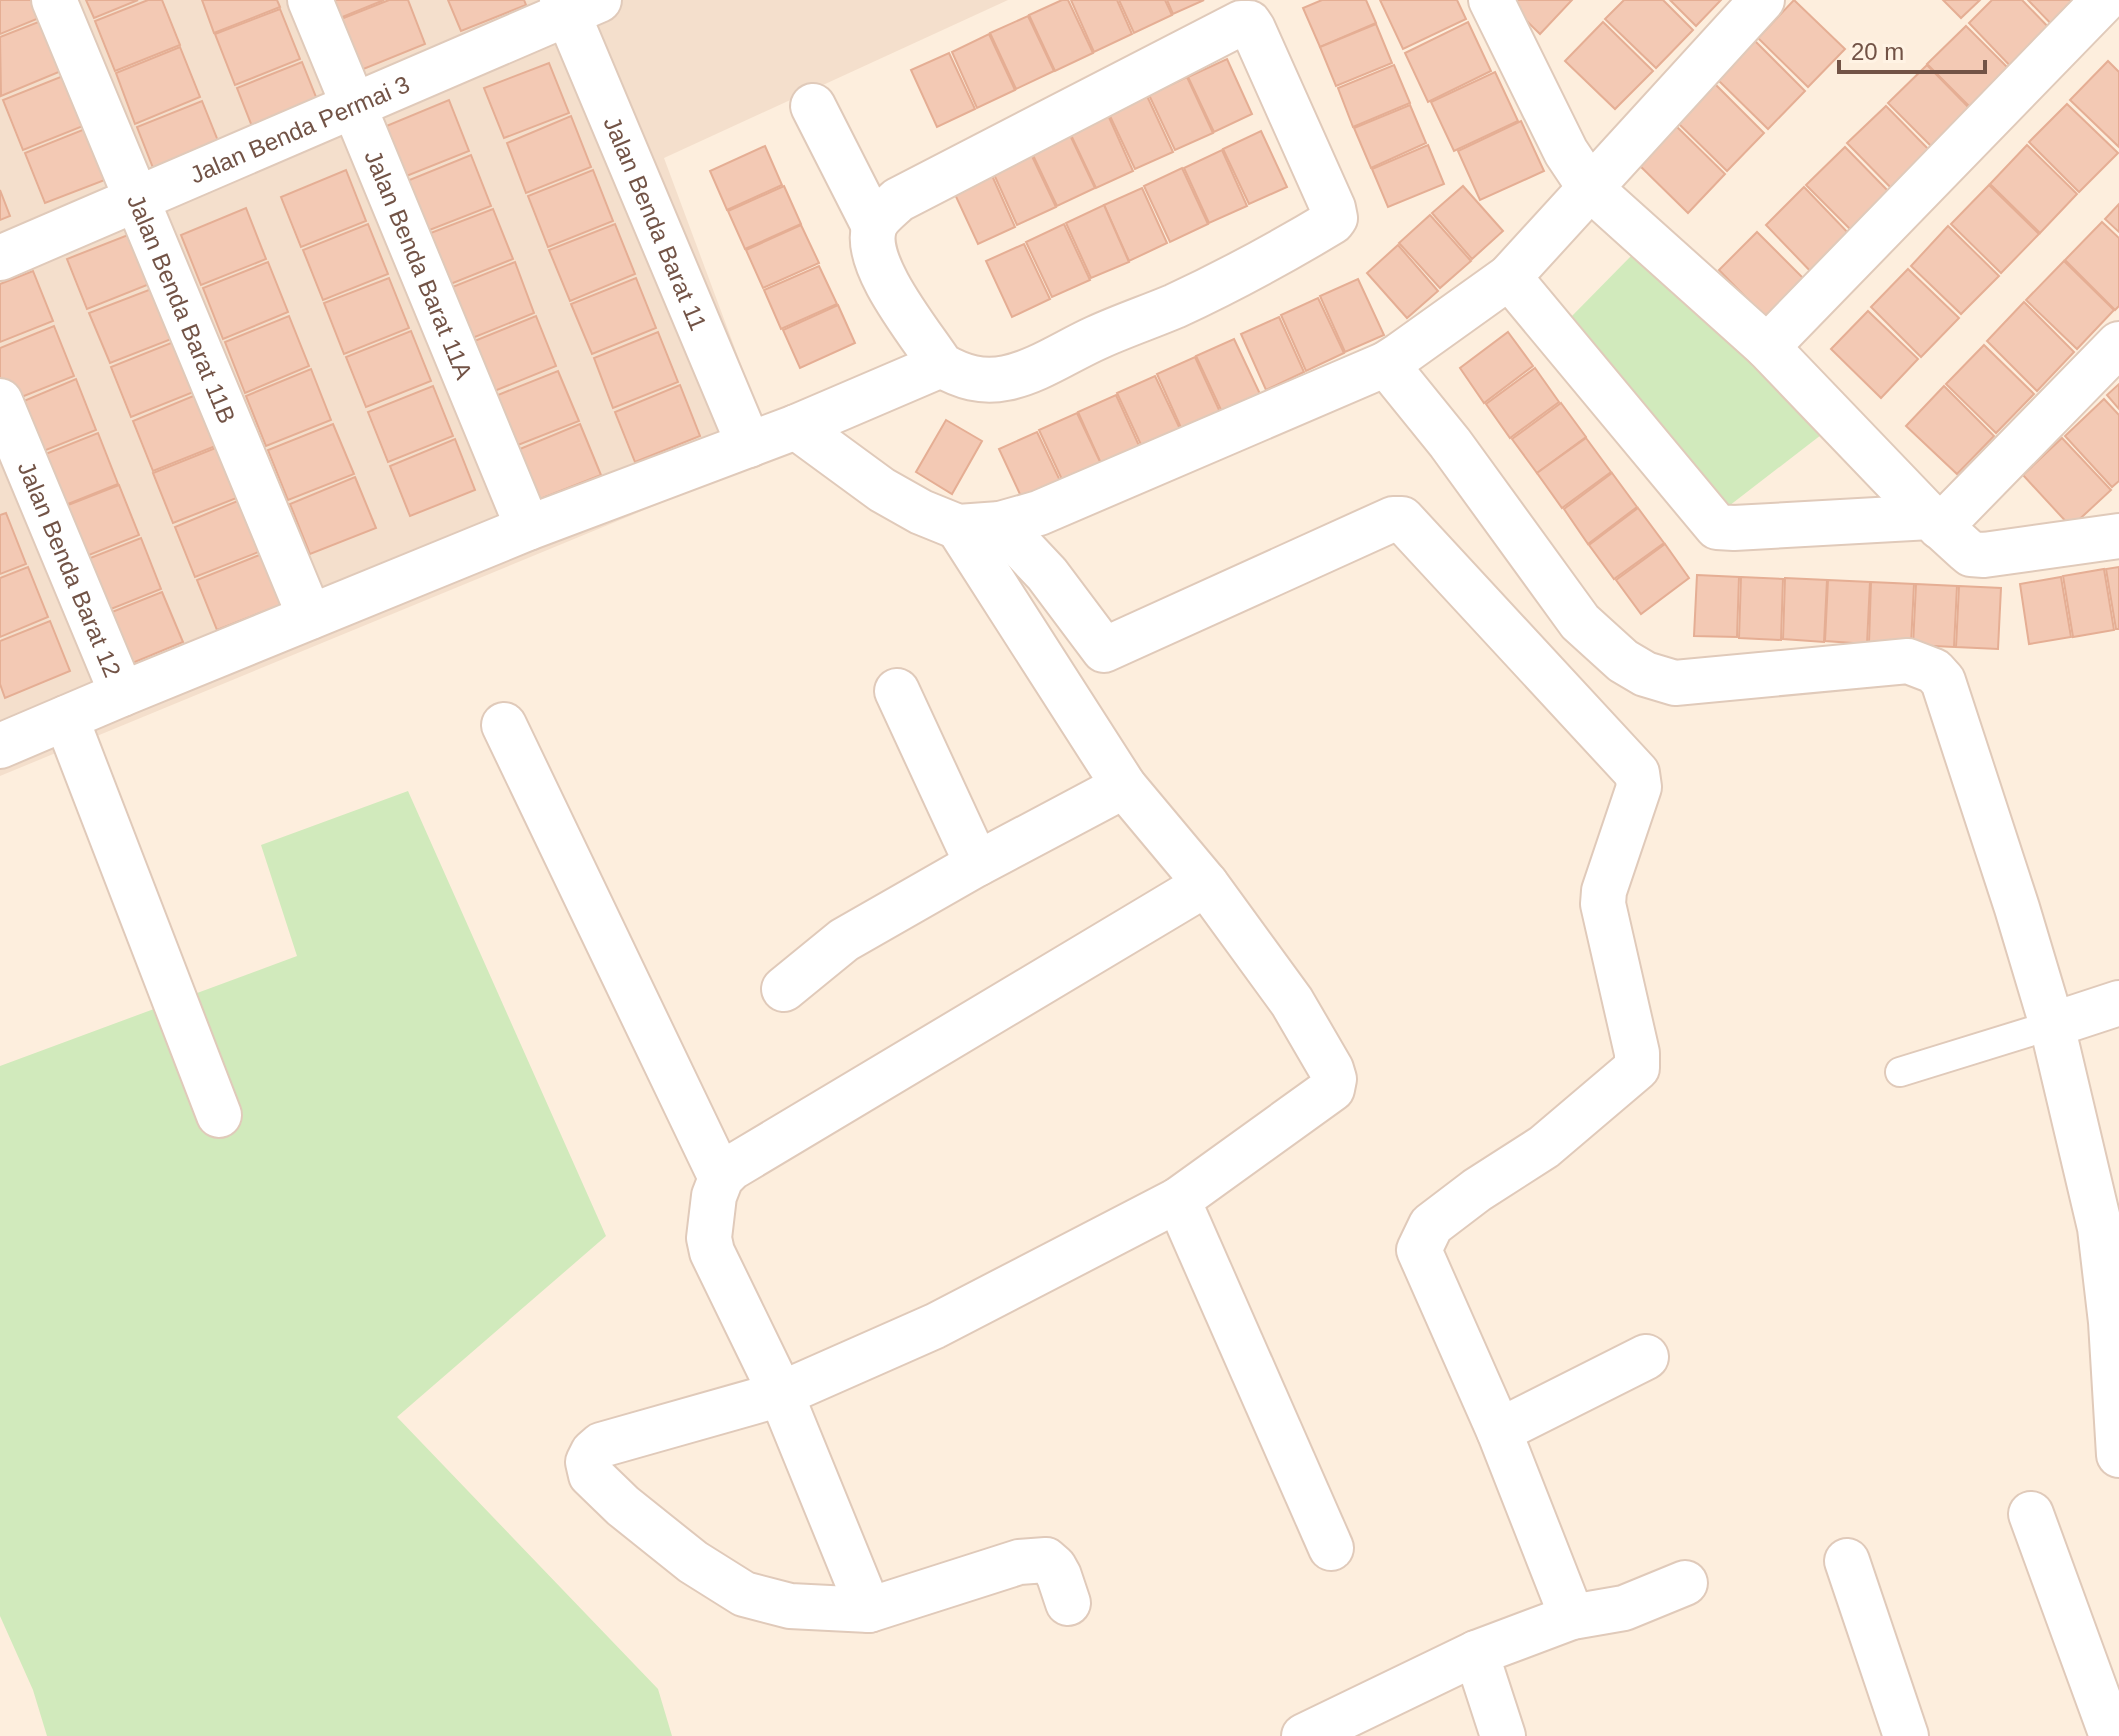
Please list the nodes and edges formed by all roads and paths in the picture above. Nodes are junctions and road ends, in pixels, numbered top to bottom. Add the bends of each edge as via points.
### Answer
1 (54, 0) edge
2 (310, 0) edge
3 (1491, 0) edge
4 (1762, 0) edge
5 (2104, 0) edge
6 (576, 4) edge
7 (354, 105) junction
8 (813, 106) dead end
9 (1590, 188) junction
10 (137, 199) junction
11 (874, 226) junction
12 (0, 258) edge
13 (1509, 277) junction
14 (2119, 344) edge
15 (1767, 347) junction
16 (1386, 364) junction
17 (941, 365) junction
18 (0, 401) edge
19 (796, 427) junction
20 (749, 445) junction
21 (1935, 522) junction
22 (979, 525) junction
23 (528, 528) junction
24 (2119, 536) edge
25 (310, 617) junction
26 (897, 691) dead end
27 (122, 694) junction
28 (66, 718) junction
29 (504, 725) dead end
30 (0, 746) edge
31 (1124, 786) junction
32 (977, 864) junction
33 (1206, 884) junction
34 (784, 989) dead end
35 (2119, 1003) edge
36 (2052, 1025) junction
37 (1900, 1072) dead end
38 (219, 1115) dead end
39 (721, 1178) junction
40 (1178, 1200) junction
41 (2109, 1225) edge
42 (2115, 1321) edge
43 (1646, 1357) dead end
44 (781, 1394) junction
45 (1499, 1431) junction
46 (2119, 1455) edge
47 (2031, 1514) dead end
48 (1331, 1548) dead end
49 (1847, 1561) dead end
50 (1685, 1583) dead end
51 (1068, 1603) dead end
52 (869, 1610) junction
53 (1572, 1617) junction
54 (1476, 1653) junction
55 (1304, 1736) edge
56 (1503, 1736) edge
57 (1906, 1736) edge
58 (2112, 1736) edge

1 - 10 street, Jalan Benda Barat 11B
2 - 7 street, Jalan Benda Barat 11A
3 - 9 street via 1566,152
4 - 9 street
5 - 15 street
6 - 7 street, Jalan Benda Permai 3
6 - 20 street, Jalan Benda Barat 11
7 - 10 street, Jalan Benda Permai 3
7 - 23 street, Jalan Benda Barat 11A
8 - 11 street
9 - 13 street
9 - 15 street
10 - 12 street, Jalan Benda Permai 3
10 - 25 street, Jalan Benda Barat 11B
11 - 17 street via 878,268
11 - 17 street via 898,200 1241,23 1251,25 1333,208 1332,222 1176,305 1023,372 974,379
13 - 16 street
13 - 21 street via 1717,527
14 - 21 street
15 - 21 street
16 - 22 street via 1039,513
16 - 36 street via 1580,622 1645,674 1675,683 1908,661 1934,671 1948,693
17 - 19 street
18 - 27 street, Jalan Benda Barat 12
19 - 20 street
19 - 22 street via 921,512
20 - 23 street
21 - 24 street via 1971,554 1984,555
22 - 31 street
22 - 45 street via 1047,574 1104,650 1402,519 1637,773 1639,787 1603,904 1637,1068 1544,1147 1431,1225 1419,1250
23 - 25 street
25 - 27 street
26 - 32 street
27 - 28 street
28 - 30 street
28 - 38 street
29 - 39 street
31 - 32 street
31 - 33 street
32 - 34 street via 844,940
33 - 39 street
33 - 40 street via 1292,1002 1334,1079 1324,1097
35 - 36 street
36 - 37 lane
36 - 41 street
39 - 44 street via 710,1218 712,1252
40 - 44 street via 935,1326
40 - 48 street
41 - 42 street
42 - 46 street
43 - 45 street
44 - 52 street
44 - 52 street via 601,1445 588,1462 591,1475 693,1562 744,1594 790,1606
45 - 53 street
47 - 58 street
49 - 57 street
50 - 53 street via 1624,1608
51 - 52 street via 1054,1567 1046,1560 1033,1560
53 - 54 street
54 - 55 street
54 - 56 street

